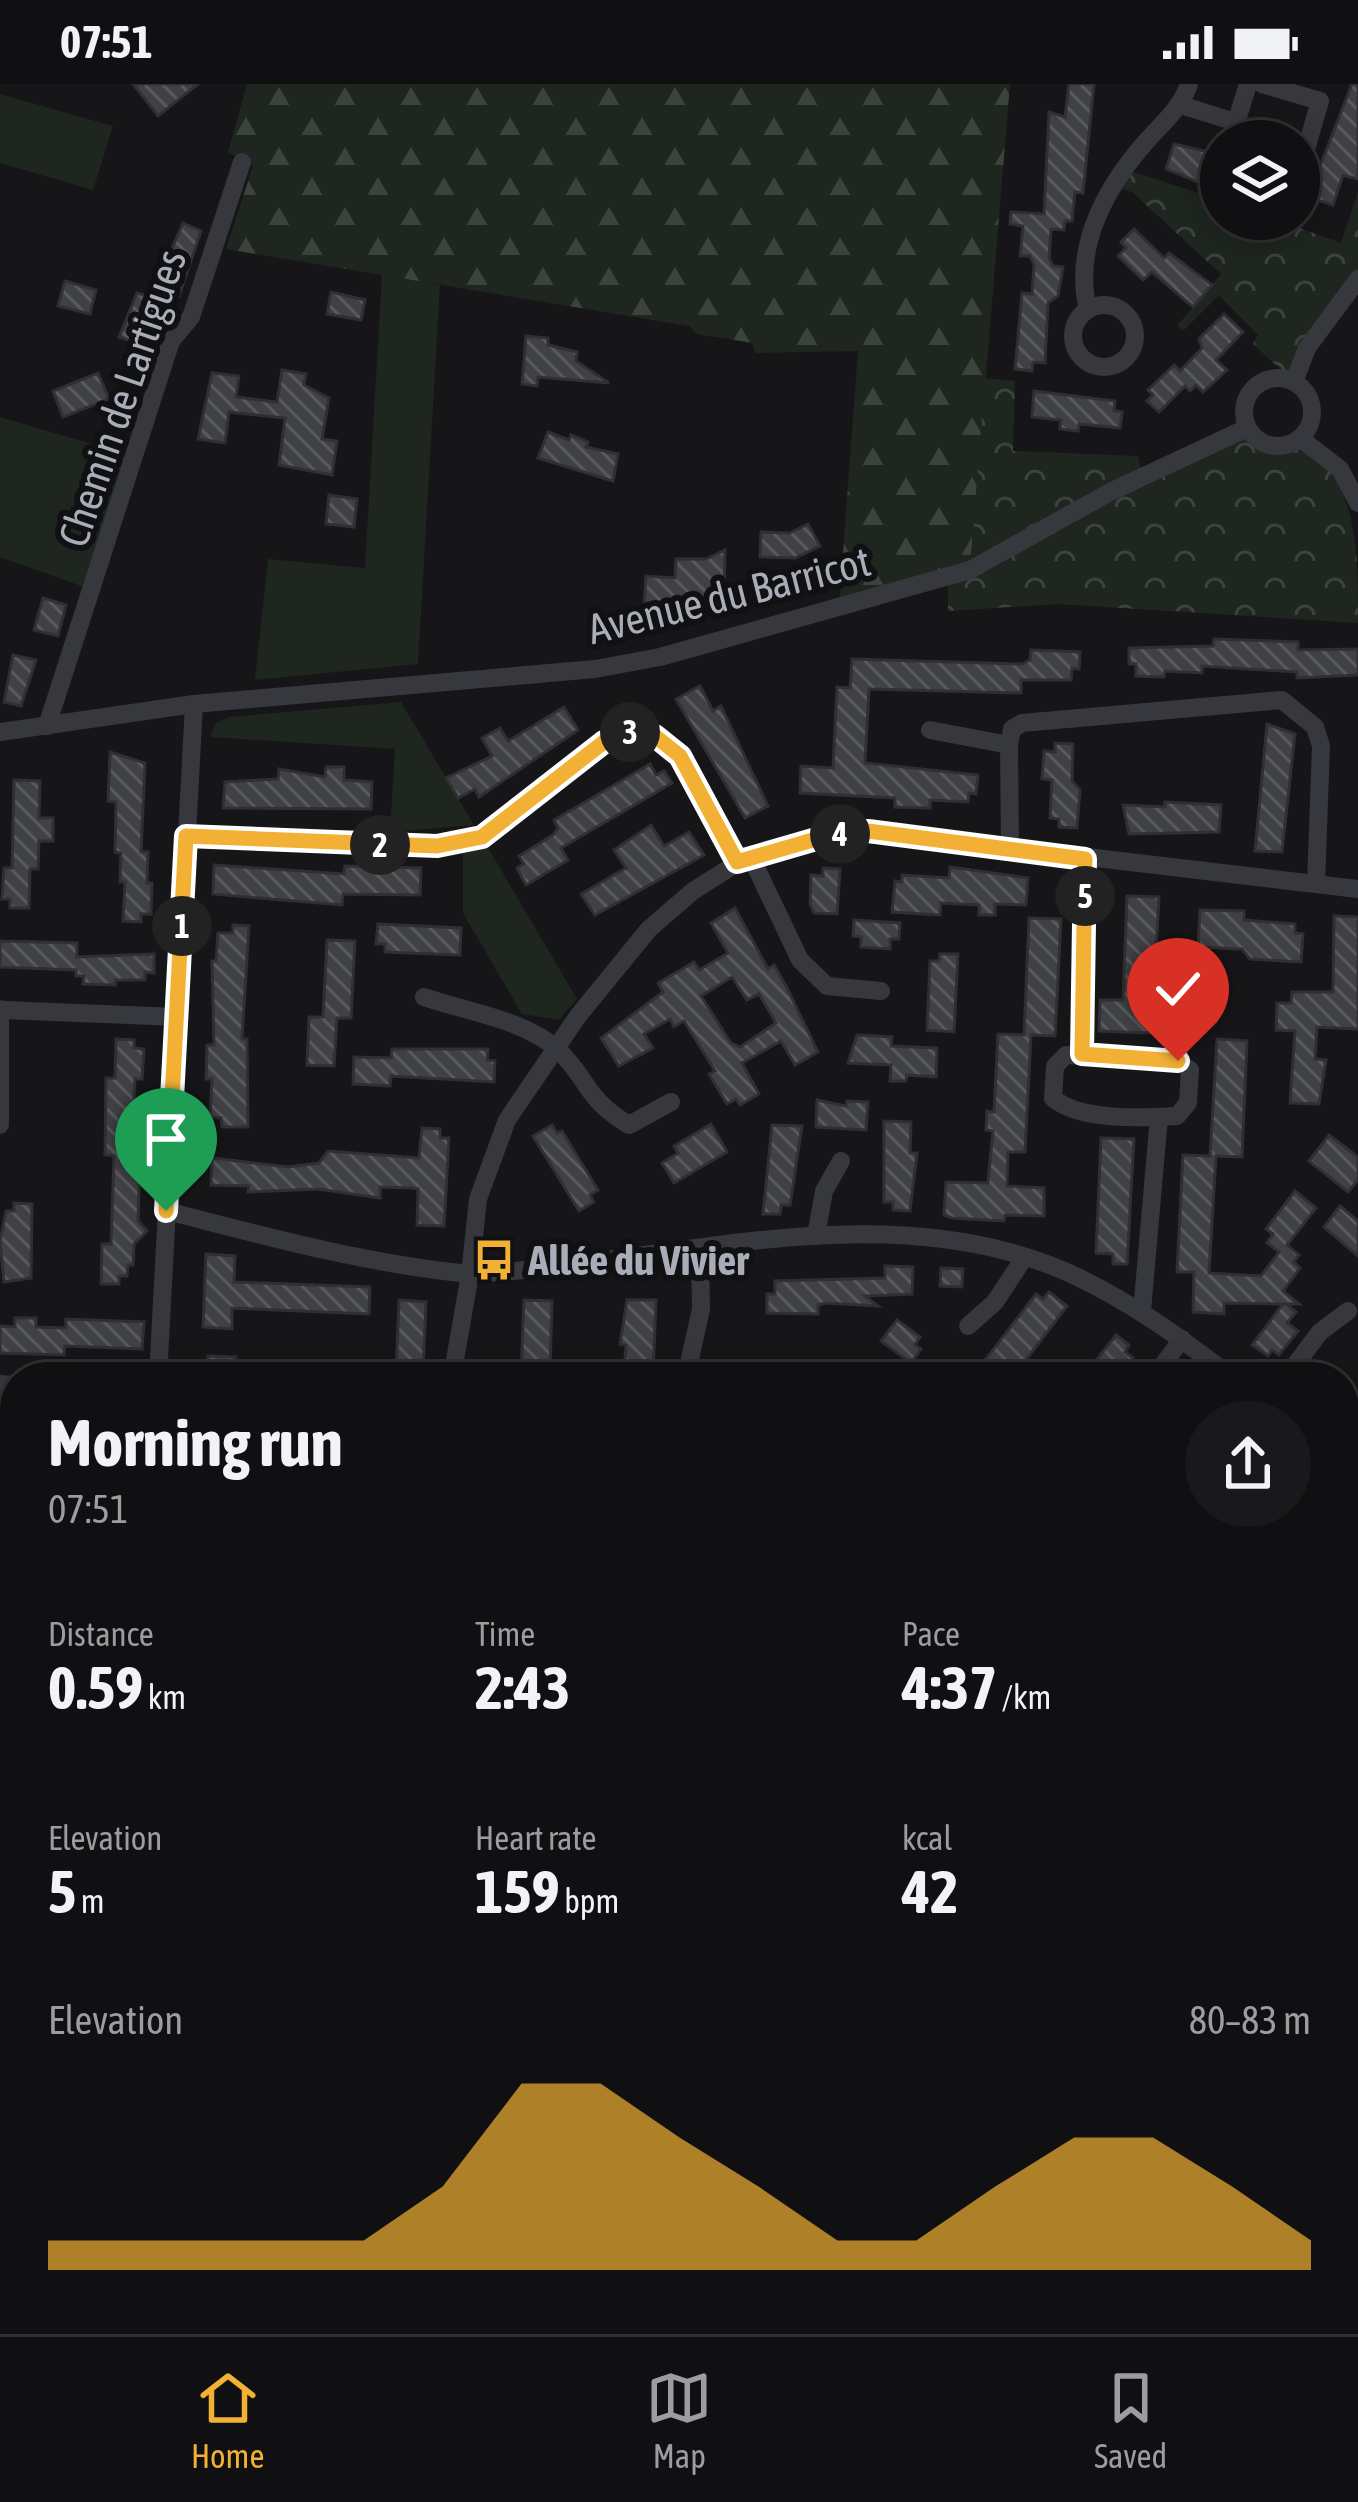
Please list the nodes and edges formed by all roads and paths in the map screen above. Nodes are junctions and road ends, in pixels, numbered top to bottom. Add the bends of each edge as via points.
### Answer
1 (1190, 84) edge
2 (1249, 84) edge
3 (1262, 84) edge
4 (1181, 105) junction
5 (1229, 120) edge
6 (1236, 120) edge
7 (1314, 120) edge
8 (242, 162) dead end
9 (1358, 279) edge
10 (1088, 310) dead end
11 (1294, 382) junction
12 (1247, 428) junction
13 (1300, 438) junction
14 (1358, 502) edge
15 (194, 704) junction
16 (47, 725) junction
17 (930, 730) dead end
18 (0, 732) edge
19 (1009, 745) junction
20 (186, 836) junction
21 (1010, 848) junction
22 (1085, 859) junction
23 (744, 860) junction
24 (1316, 884) junction
25 (1358, 889) edge
26 (880, 991) dead end
27 (424, 997) dead end
28 (2, 1010) edge
29 (178, 1016) junction
30 (557, 1049) junction
31 (1082, 1054) junction
32 (671, 1102) dead end
33 (1159, 1117) junction
34 (0, 1125) edge
35 (841, 1161) dead end
36 (166, 1211) junction
37 (816, 1236) junction
38 (700, 1251) junction
39 (1024, 1258) junction
40 (470, 1274) junction
41 (1142, 1311) junction
42 (1348, 1311) dead end
43 (968, 1326) dead end
44 (1182, 1339) junction
45 (159, 1362) edge
46 (455, 1362) edge
47 (689, 1362) edge
48 (1165, 1362) edge
49 (1212, 1362) edge
50 (1297, 1362) edge

1 - 4 street
2 - 6 street
3 - 7 street via 1320,101
4 - 5 street
4 - 10 street via 1141,147 1100,210 1082,268
8 - 16 street, Chemin de Lartigues via 190,317 171,341
9 - 11 street via 1307,348
11 - 12 street via 1273,378 1254,387 1244,406
11 - 13 street via 1312,409
12 - 13 street via 1270,446
12 - 15 street, Avenue du Barricot via 970,570 660,657
13 - 14 street via 1340,469
15 - 16 street, Avenue du Barricot
15 - 20 street
16 - 18 street, Avenue du Barricot
17 - 19 street
19 - 21 street
19 - 24 street via 1022,723 1282,700 1315,728 1321,746
20 - 23 street via 437,846 482,837 604,742 629,732 655,736 680,756
20 - 29 street
21 - 22 street
21 - 23 street via 868,831
22 - 24 street
22 - 31 street
23 - 26 street via 800,960 827,986
23 - 30 street via 692,890 650,929
24 - 25 street
27 - 30 street
28 - 29 street
28 - 34 street
29 - 36 street
30 - 32 street via 598,1106 629,1125
30 - 40 street via 507,1120 478,1199
31 - 33 street via 1055,1066 1053,1098 1066,1109
31 - 33 street via 1178,1061 1190,1070 1188,1103 1178,1116
33 - 41 street
35 - 37 street via 824,1191
36 - 40 street via 412,1269
36 - 45 street
37 - 38 street
37 - 39 street via 926,1237
38 - 40 street
38 - 47 street via 701,1309
39 - 41 street
39 - 43 street
40 - 46 street
41 - 44 street
42 - 50 street
44 - 48 street
44 - 49 street

